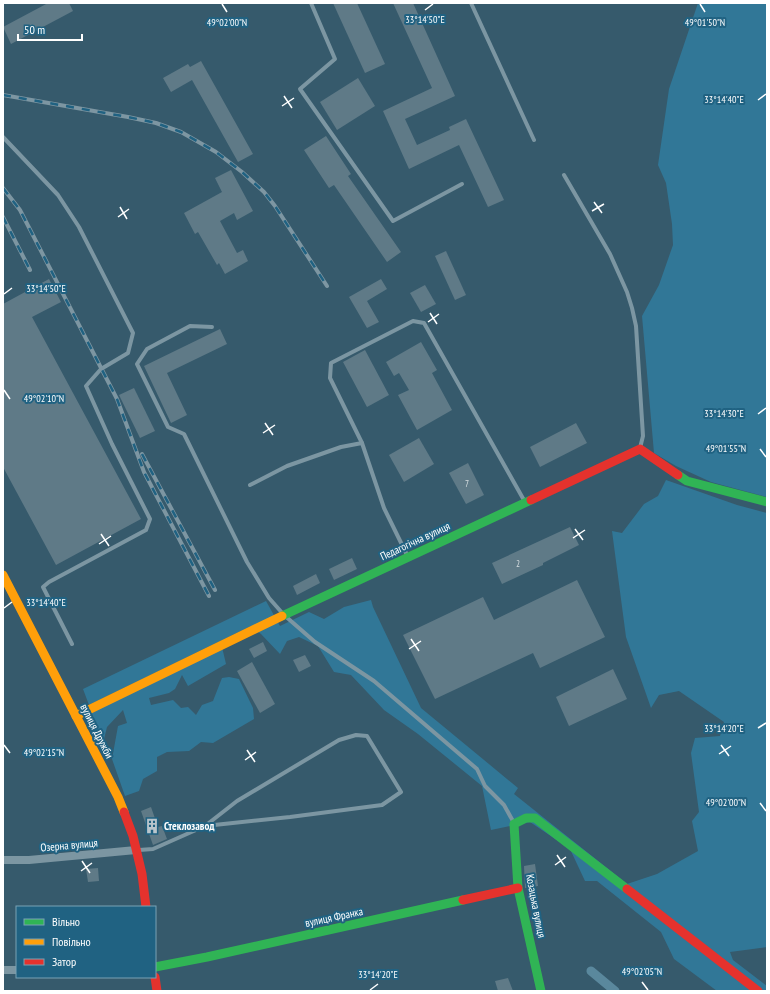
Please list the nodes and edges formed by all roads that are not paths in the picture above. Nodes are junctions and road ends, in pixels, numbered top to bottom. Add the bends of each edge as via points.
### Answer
1 (311, 3) edge
2 (471, 3) edge
3 (3, 137) edge
4 (534, 140) dead end
5 (564, 175) dead end
6 (462, 184) dead end
7 (212, 327) dead end
8 (362, 443) junction
9 (640, 449) junction
10 (250, 485) dead end
11 (525, 502) junction
12 (767, 502) edge
13 (408, 557) junction
14 (3, 575) edge
15 (284, 615) junction
16 (72, 644) dead end
17 (76, 716) junction
18 (514, 824) junction
19 (206, 826) junction
20 (136, 850) junction
21 (3, 860) edge
22 (518, 888) junction
23 (146, 906) edge
24 (156, 967) edge
25 (3, 970) edge
26 (16, 970) edge
27 (155, 978) edge
28 (157, 991) edge
29 (541, 991) edge
30 (758, 991) edge

1 - 6 lane via 335,59 300,89 393,221
2 - 4 lane
3 - 16 lane via 58,195 79,227 133,333 128,353 102,369 86,386 150,519 146,530 43,587
5 - 9 lane via 610,254 632,308 636,326 643,436
7 - 15 lane via 190,326 147,349 137,364 168,427 184,434 247,562 269,598
8 - 10 lane via 341,447 287,466
8 - 11 lane via 330,378 331,363 413,321 424,323
8 - 13 lane via 384,508
9 - 11 street, Педагогічна вулиця
9 - 12 street via 687,481
11 - 13 street, Педагогічна вулиця
13 - 15 street, Педагогічна вулиця
14 - 17 street, вулиця Дружби
15 - 17 street, Педагогічна вулиця
15 - 18 lane via 315,642 374,681 477,769 485,786 504,805
17 - 20 street, вулиця Дружби via 118,797
18 - 22 street, Козацька вулиця
18 - 30 street via 526,818 535,818
19 - 19 lane via 382,805 401,792 367,736 356,735 339,740 237,801
19 - 20 lane via 153,849
20 - 21 street, Озерна вулиця
20 - 23 street, вулиця Дружби
22 - 24 street, вулиця Франка
22 - 29 street, Козацька вулиця
25 - 26 street
27 - 28 street

